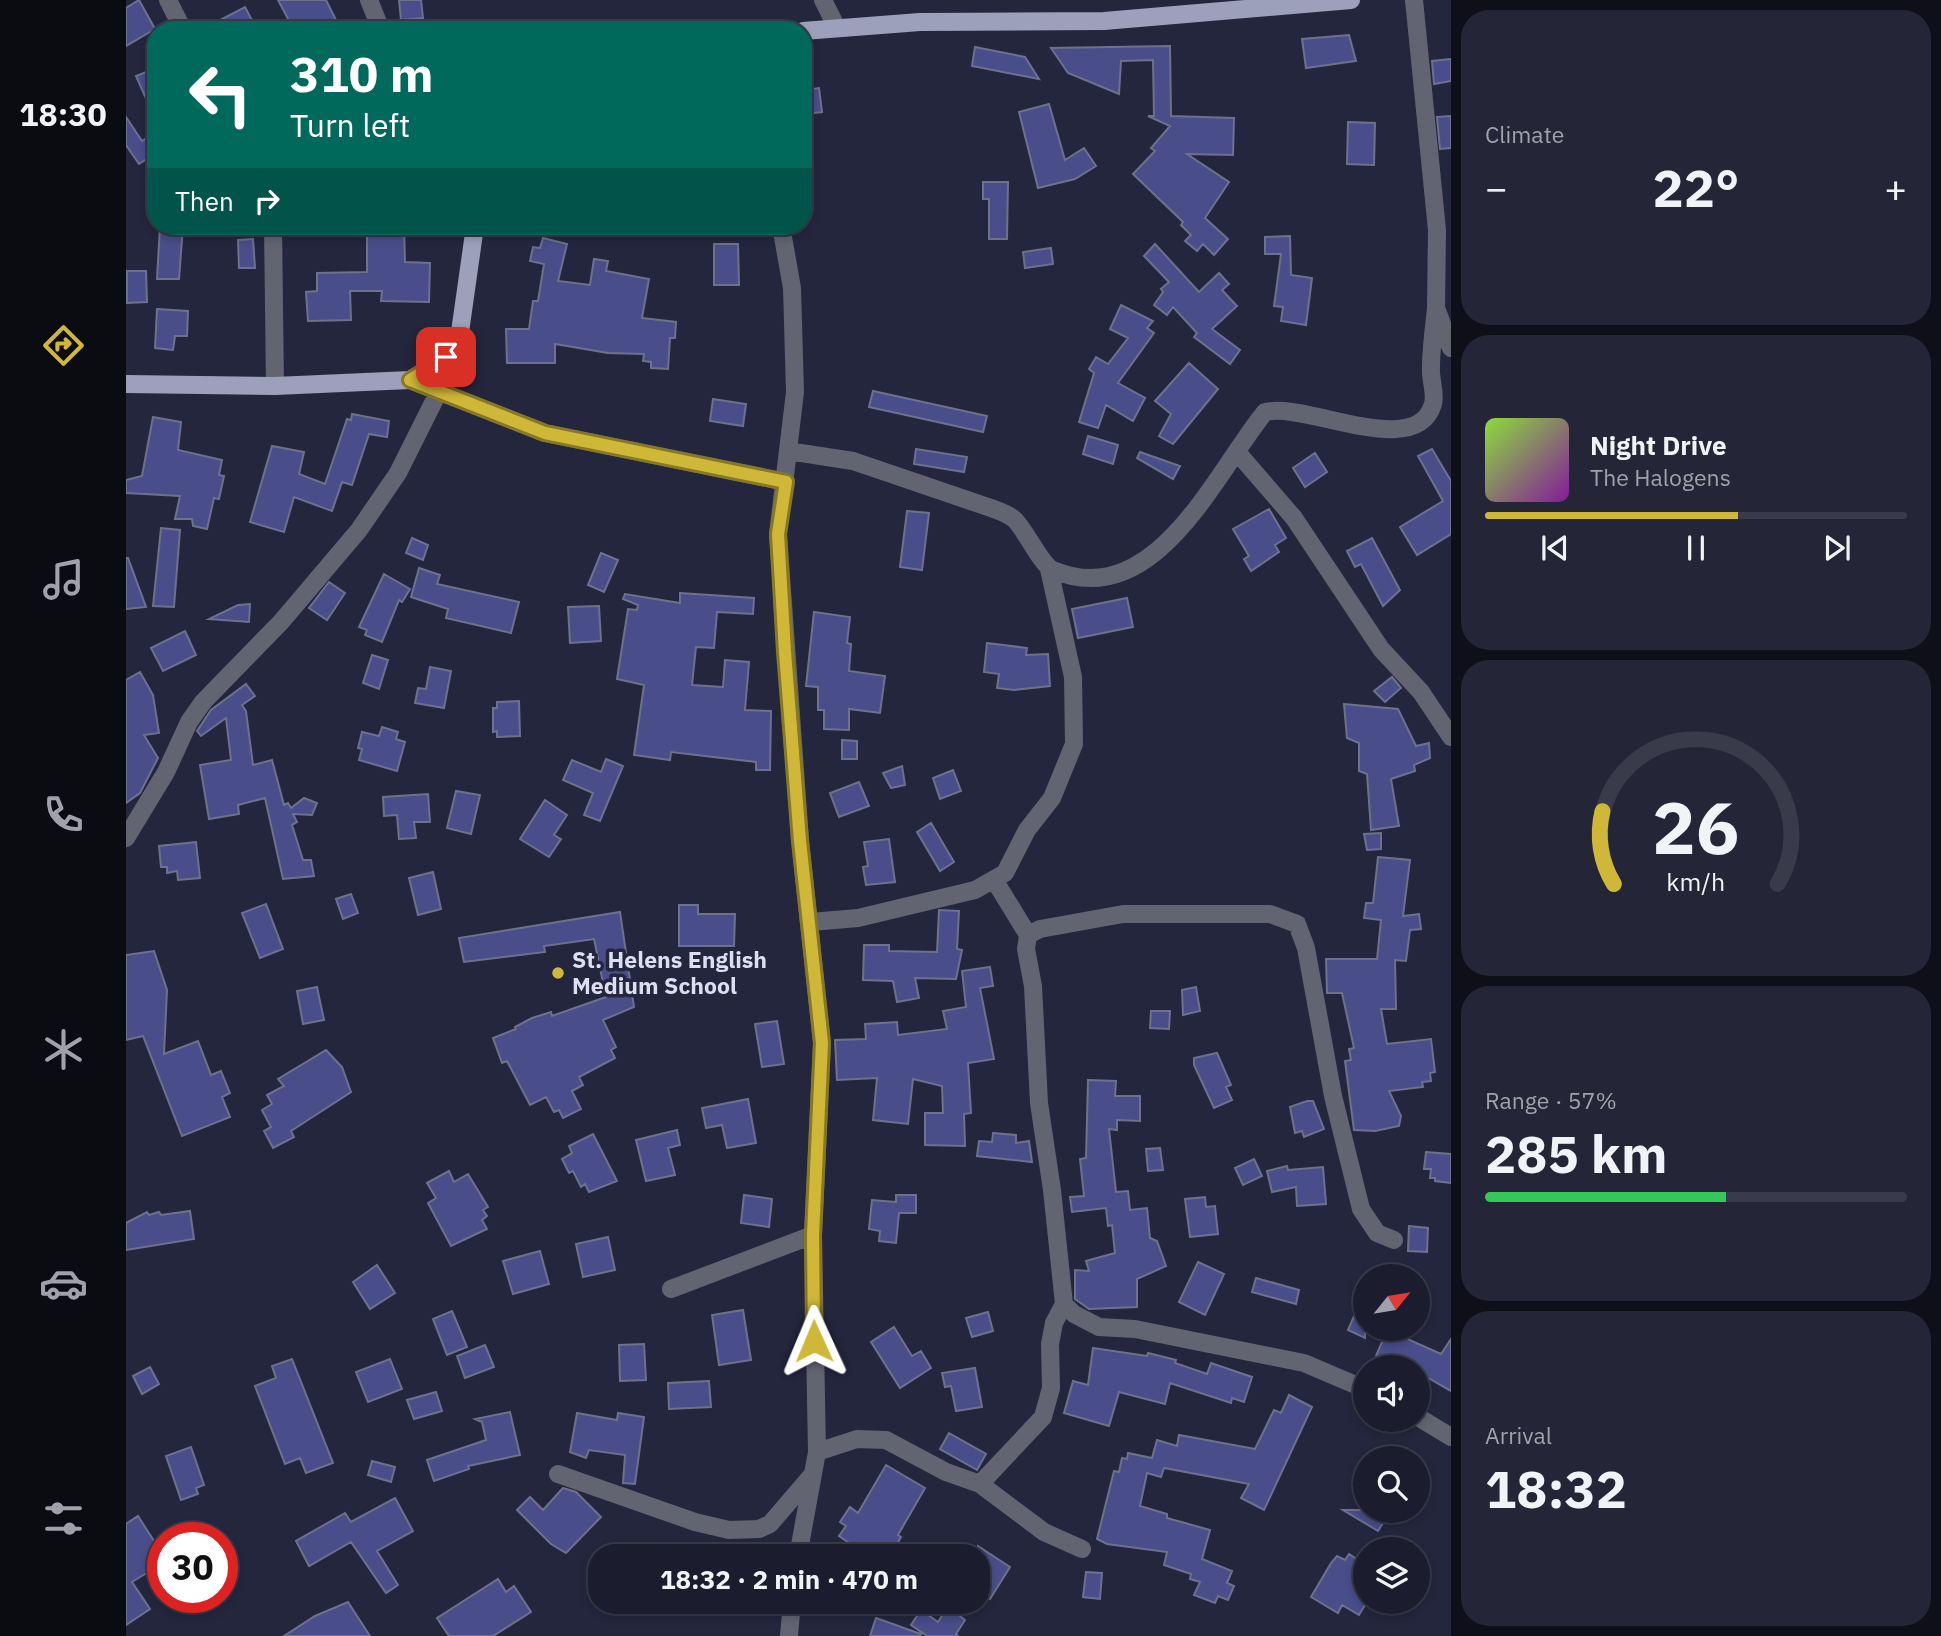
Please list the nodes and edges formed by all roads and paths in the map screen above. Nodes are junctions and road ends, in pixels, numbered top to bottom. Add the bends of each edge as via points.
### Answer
1 (168, 0) edge
2 (369, 0) edge
3 (823, 0) edge
4 (1351, 0) edge
5 (1414, 0) edge
6 (178, 21) edge
7 (377, 21) edge
8 (837, 28) junction
9 (812, 31) edge
10 (1444, 229) edge
11 (274, 235) edge
12 (474, 235) edge
13 (783, 235) edge
14 (1436, 308) junction
15 (1451, 348) edge
16 (410, 380) junction
17 (126, 384) edge
18 (275, 386) junction
19 (438, 393) junction
20 (788, 451) junction
21 (1237, 452) junction
22 (786, 482) junction
23 (1049, 569) junction
24 (1451, 737) edge
25 (126, 838) edge
26 (995, 881) junction
27 (811, 922) junction
28 (1028, 935) junction
29 (813, 1235) junction
30 (1394, 1240) dead end
31 (671, 1289) dead end
32 (1065, 1304) junction
33 (1353, 1384) edge
34 (1430, 1424) edge
35 (1451, 1437) edge
36 (817, 1452) junction
37 (813, 1473) junction
38 (558, 1475) dead end
39 (980, 1484) junction
40 (800, 1544) edge
41 (1082, 1549) dead end
42 (791, 1614) edge
43 (789, 1636) edge

1 - 6 street
2 - 7 street
3 - 8 street
4 - 8 main road via 1104,21 920,22
5 - 10 street
8 - 9 main road
10 - 14 street
11 - 18 street
12 - 16 main road via 460,332 446,357
13 - 20 street via 792,288 795,392
14 - 15 street
14 - 21 street via 1430,368 1434,403 1425,419 1411,428 1388,431 1278,409 1265,412
16 - 18 main road
16 - 19 street
17 - 18 main road
19 - 22 street via 545,433
19 - 25 street via 398,474 359,530 281,622 203,702
20 - 22 street
20 - 23 street via 853,461 991,508 1012,518
21 - 23 street via 1188,518 1128,572 1097,578
21 - 24 street via 1294,518 1381,649 1421,692
22 - 27 street via 778,534 800,841
23 - 26 street via 1073,677 1074,744 1052,798 1027,830 1005,873
26 - 27 street via 858,918
26 - 28 street
27 - 29 street via 822,1043
28 - 30 street via 1123,914 1270,914 1297,924 1309,960 1333,1096 1361,1209 1377,1233
28 - 32 street via 1039,1103
29 - 31 street
29 - 36 street
32 - 33 street via 1099,1327 1135,1329 1304,1363
32 - 39 street via 1054,1323 1050,1344 1051,1388 1044,1417
34 - 35 street
36 - 37 street
36 - 39 street via 857,1439 886,1440 946,1472
37 - 38 street via 770,1524 729,1530
37 - 40 street
39 - 41 street via 1044,1532
42 - 43 street

